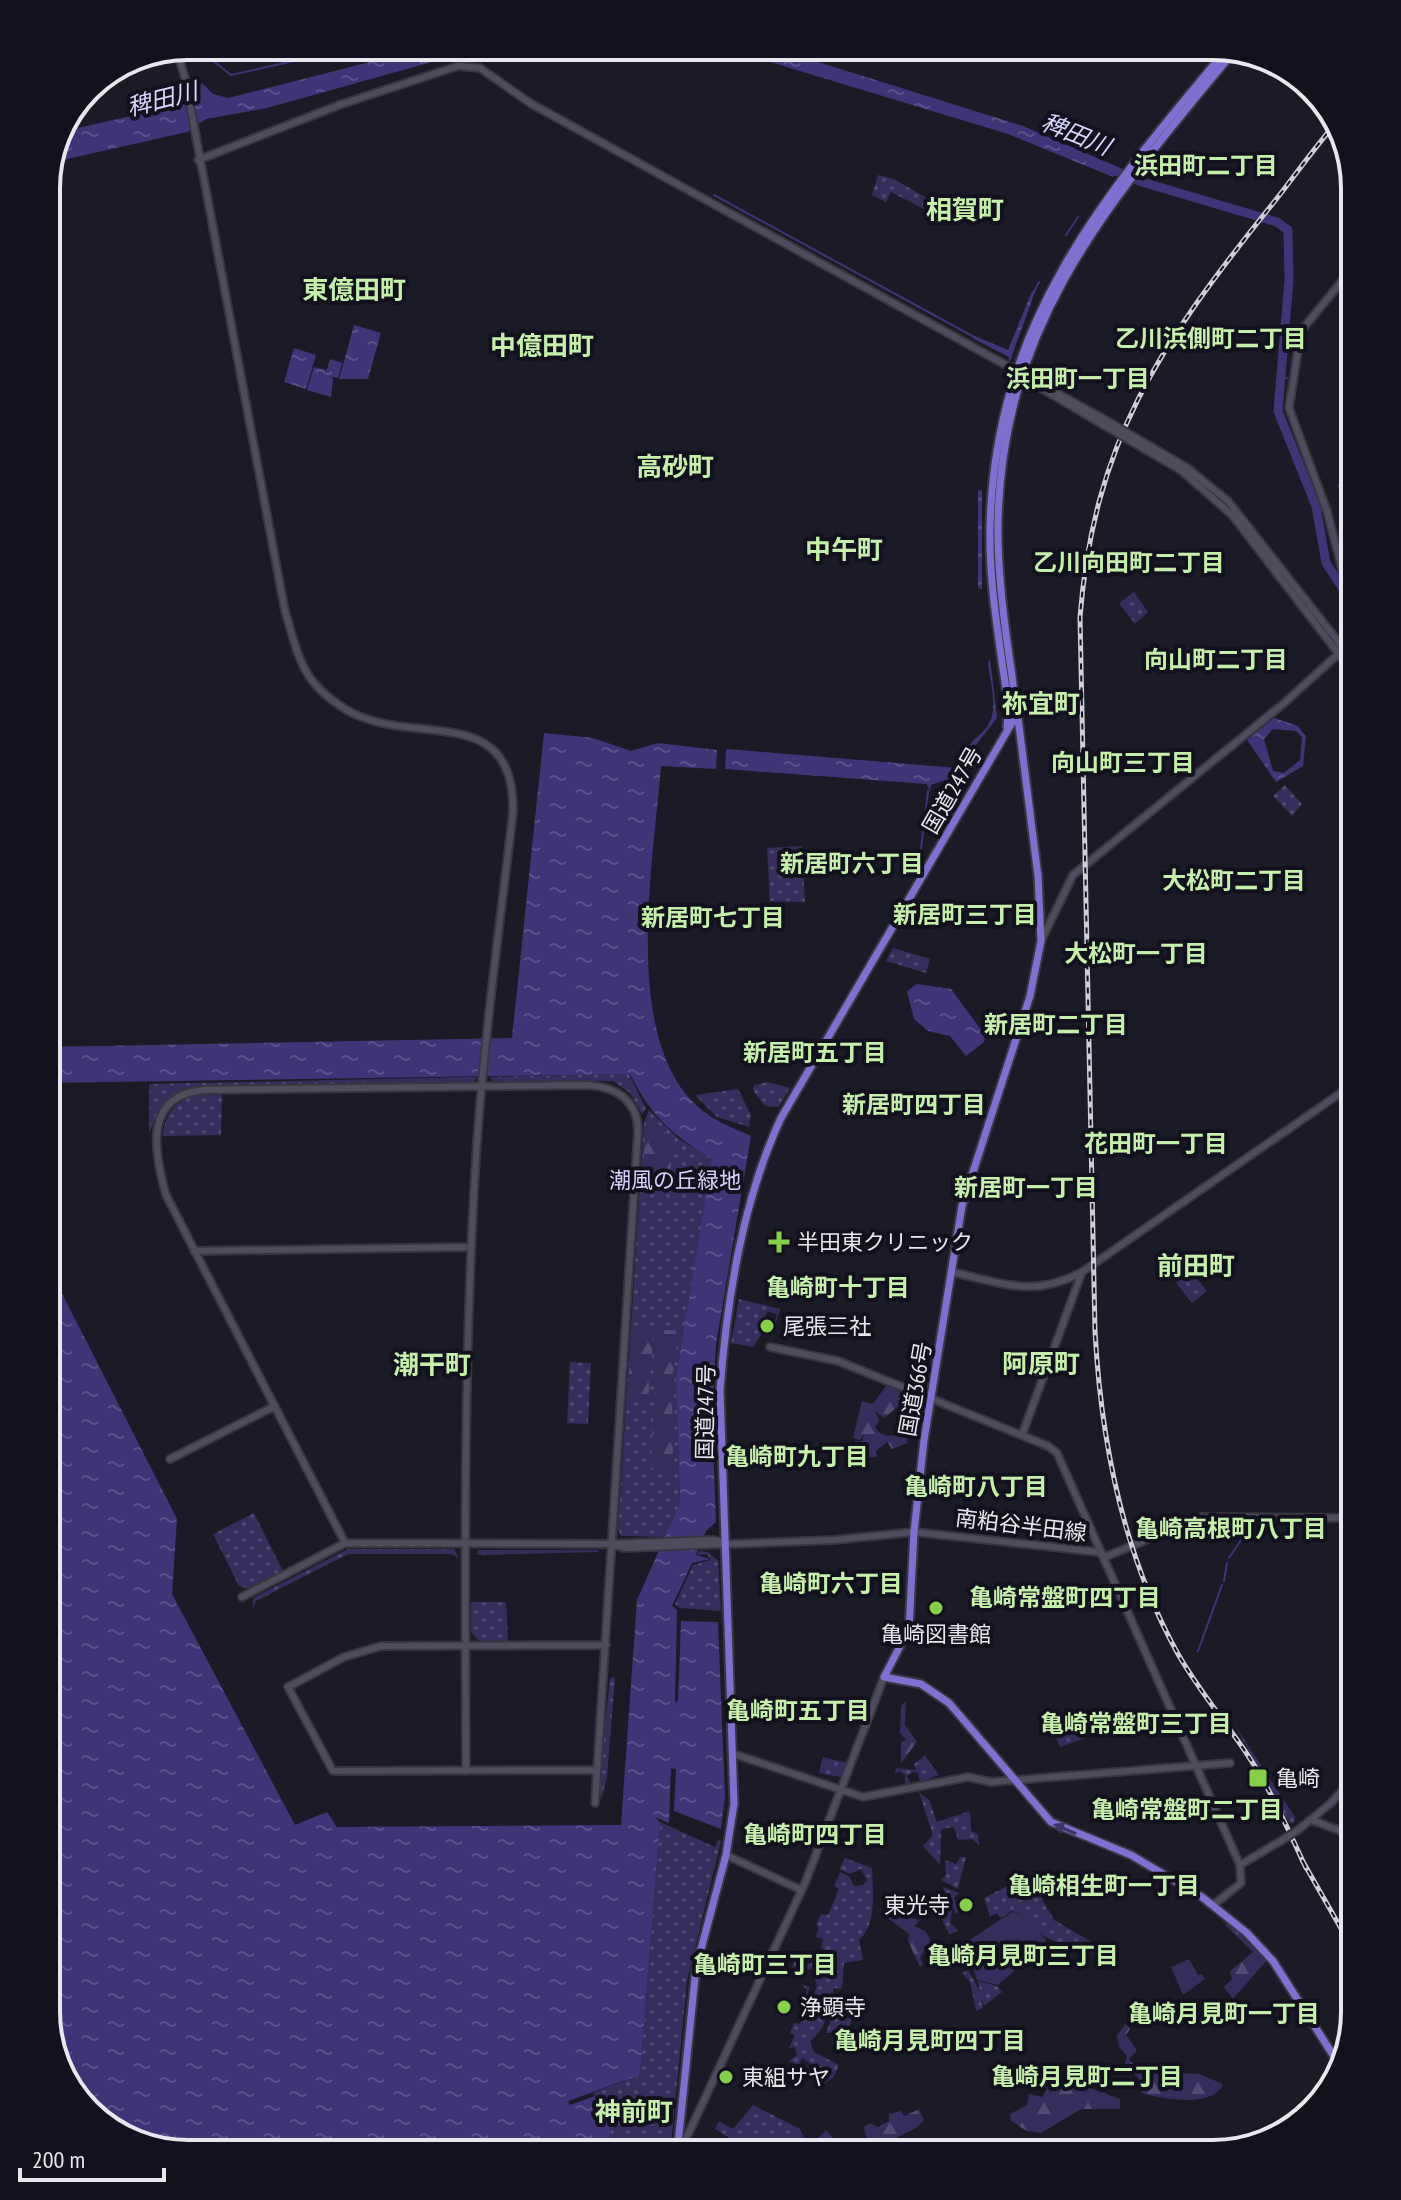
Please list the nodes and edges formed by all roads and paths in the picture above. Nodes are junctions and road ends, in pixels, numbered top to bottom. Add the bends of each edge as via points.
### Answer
1 (180, 60) edge
2 (1219, 60) edge
3 (1226, 61) edge
4 (198, 160) junction
5 (1132, 171) junction
6 (1341, 282) edge
7 (1016, 372) junction
8 (1341, 565) edge
9 (1341, 651) joint
10 (1011, 700) junction
11 (1013, 721) junction
12 (1005, 733) junction
13 (1021, 734) junction
14 (1041, 941) junction
15 (482, 1087) junction
16 (1341, 1093) edge
17 (471, 1247) junction
18 (194, 1251) junction
19 (952, 1272) junction
20 (1082, 1272) junction
21 (770, 1347) dead end
22 (931, 1398) junction
23 (275, 1406) junction
24 (1022, 1435) junction
25 (170, 1459) dead end
26 (1341, 1518) edge
27 (914, 1532) junction
28 (345, 1543) junction
29 (464, 1543) junction
30 (725, 1543) junction
31 (612, 1544) junction
32 (1105, 1557) junction
33 (242, 1597) dead end
34 (466, 1645) junction
35 (606, 1645) junction
36 (884, 1677) junction
37 (734, 1754) junction
38 (1230, 1763) dead end
39 (1196, 1766) junction
40 (597, 1770) junction
41 (466, 1771) junction
42 (1015, 1780) junction
43 (841, 1789) junction
44 (1341, 1790) edge
45 (595, 1803) dead end
46 (1312, 1820) junction
47 (1341, 1831) edge
48 (726, 1855) junction
49 (1240, 1865) junction
50 (801, 1890) junction
51 (1213, 1905) junction
52 (1333, 2055) edge
53 (679, 2140) edge
54 (685, 2140) edge

1 - 4 street
2 - 5 highway, 国道247号
3 - 5 highway, 国道247号
4 - 7 street via 383,90 458,66 480,68 530,103
4 - 15 street via 285,611 304,668 322,690 357,716 475,737 494,750 508,771 513,812
5 - 7 highway, 国道247号 via 1076,254
6 - 8 street via 1301,331 1289,408
7 - 9 street, bridge via 1030,385 1184,469 1232,515
7 - 10 highway, 国道247号 via 997,541
7 - 10 highway, 国道247号 via 994,444 990,555
9 - 14 street via 1073,875
10 - 11 highway, 国道366号
10 - 12 highway, 国道247号
10 - 13 highway, 国道366号
11 - 12 highway, 国道247号
11 - 13 highway, 国道366号
12 - 30 highway, 国道247号 via 781,1118 761,1164 746,1219 722,1371
13 - 14 highway, 国道366号
14 - 19 highway, 国道366号 via 1025,1011 967,1188
15 - 17 street
15 - 18 street via 204,1090 180,1095 160,1117 157,1151 166,1195
15 - 31 street via 603,1086 623,1096 636,1115
16 - 20 street
17 - 18 street
17 - 29 street
18 - 23 street
19 - 20 street via 1035,1289 1058,1285
19 - 22 highway, 国道366号
20 - 24 street
21 - 22 street via 838,1361
22 - 24 street
22 - 27 highway, 国道366号
23 - 25 street
23 - 28 street
24 - 32 street via 1057,1453
26 - 32 street, 南粕谷半田線 via 1201,1517
27 - 30 street, 南粕谷半田線
27 - 32 street, 南粕谷半田線 via 1098,1552
27 - 36 highway, 国道366号 via 908,1636
28 - 29 street, 南粕谷半田線
28 - 33 street
29 - 31 street, 南粕谷半田線
29 - 34 street
30 - 31 street, 南粕谷半田線
30 - 37 highway, 国道247号
31 - 35 street
32 - 39 street
34 - 35 street
34 - 41 street
34 - 41 street via 369,1648 288,1687 333,1771
35 - 40 street
36 - 42 highway via 921,1684 943,1697
36 - 43 street
37 - 43 street
37 - 48 highway, 国道247号
38 - 39 street
39 - 42 street
39 - 49 street
40 - 41 street
40 - 45 street
42 - 43 street via 961,1778 868,1797
51 -> 42 highway via 1131,1855 1055,1826
43 - 50 street
44 - 46 street
46 - 47 street
46 - 49 street, bridge
48 - 50 street
48 - 53 highway, 国道247号 via 696,1968
49 - 51 street via 1241,1883
50 - 54 street
51 - 52 highway via 1273,1961

